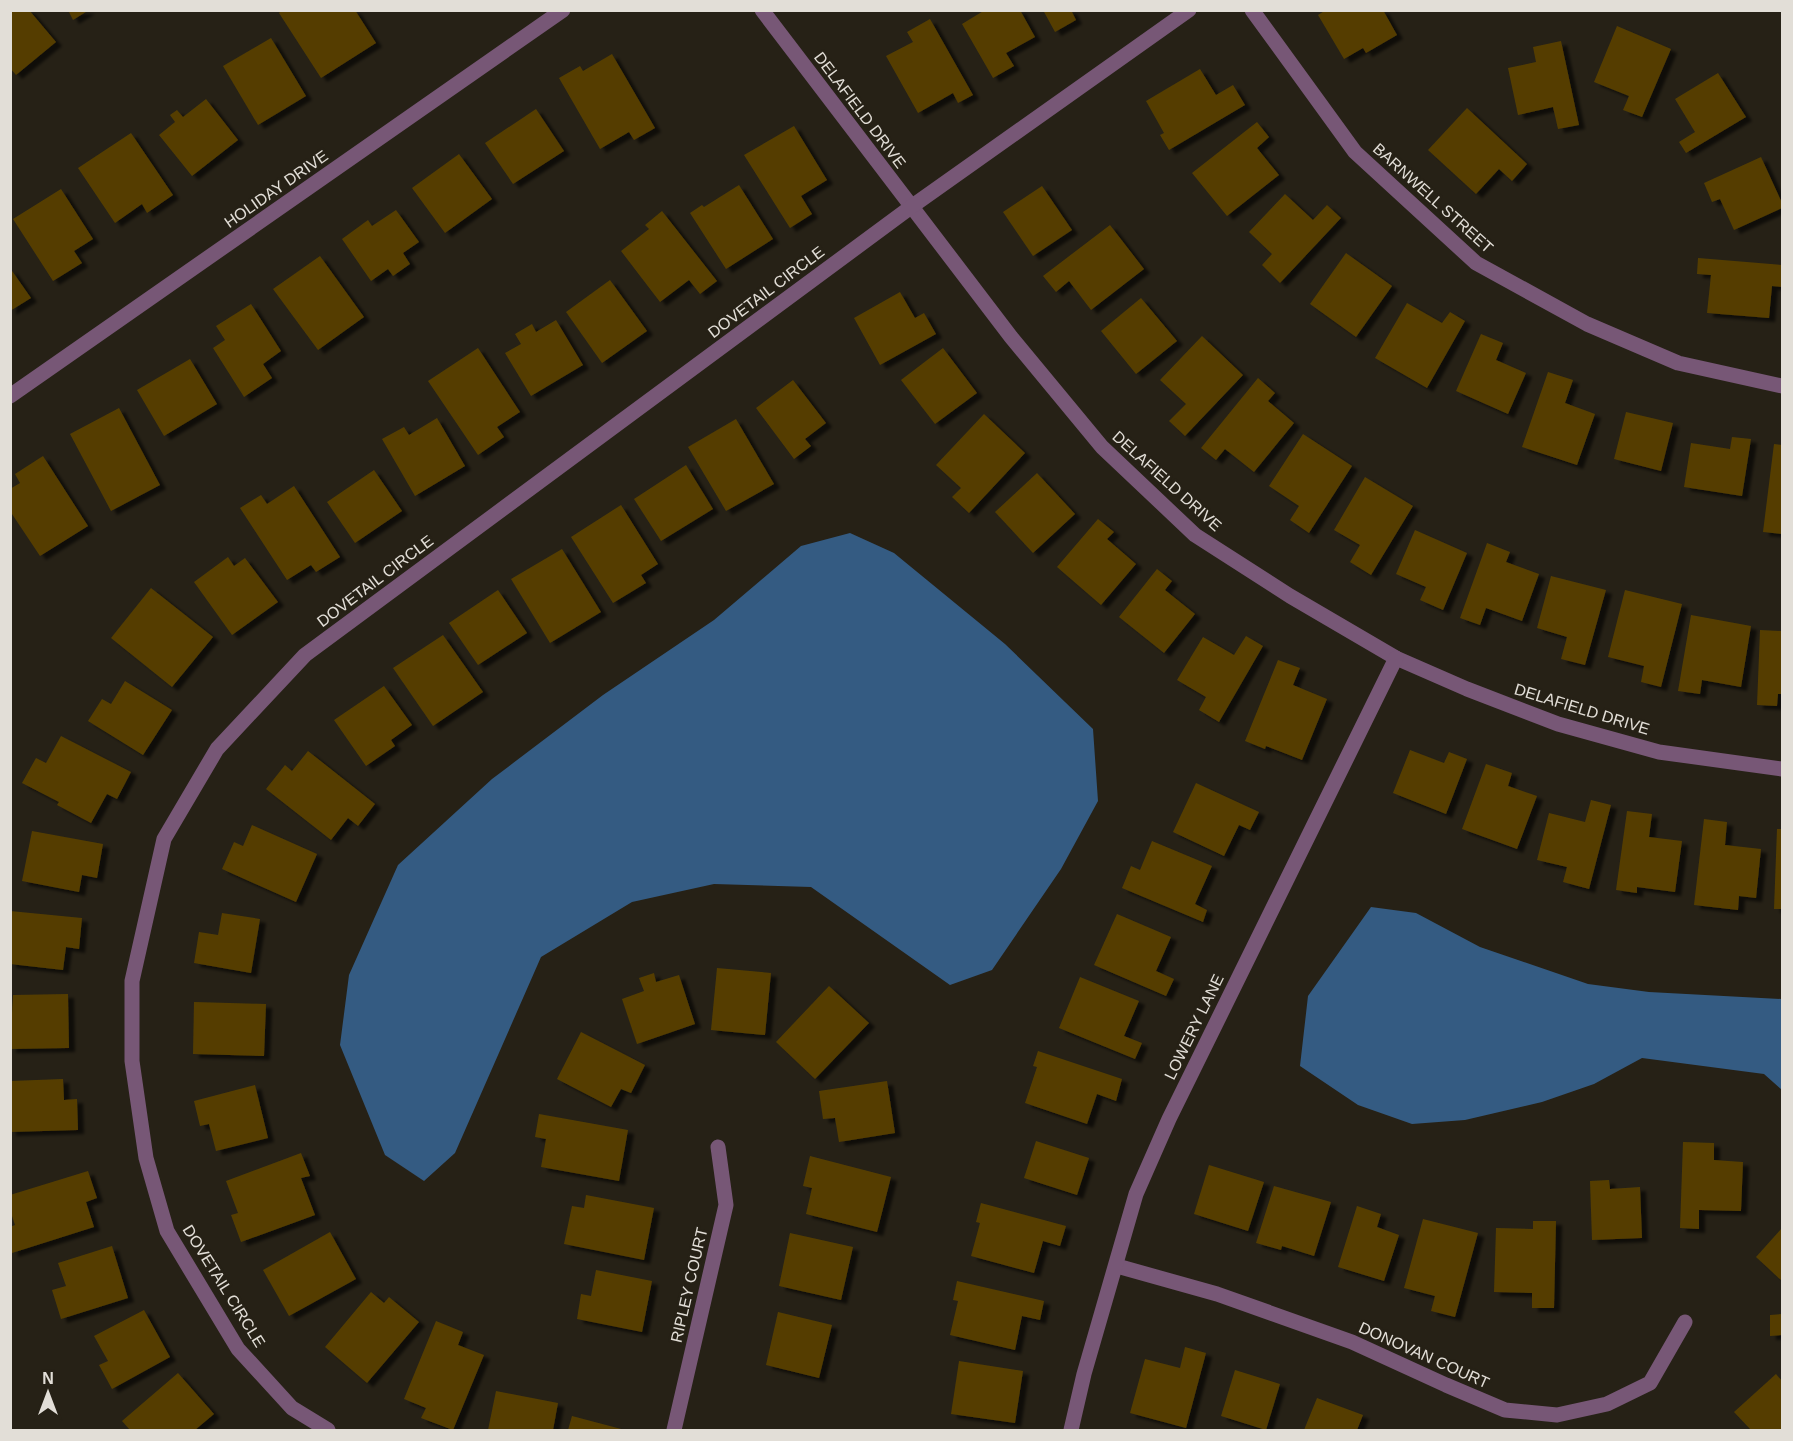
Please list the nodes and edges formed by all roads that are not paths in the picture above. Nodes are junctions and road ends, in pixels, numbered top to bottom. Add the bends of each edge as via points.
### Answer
1 (563, 10) edge
2 (762, 10) edge
3 (1189, 10) edge
4 (1252, 10) edge
5 (911, 207) junction
6 (1782, 386) edge
7 (10, 396) edge
8 (1396, 658) junction
9 (1782, 769) edge
10 (717, 1147) dead end
11 (1117, 1266) junction
12 (1685, 1322) dead end
13 (328, 1431) edge
14 (674, 1431) edge
15 (1071, 1431) edge

1 - 7 street, HOLIDAY DRIVE
2 - 5 street, DELAFIELD DRIVE
3 - 5 street, DOVETAIL CIRCLE
4 - 6 street, BARNWELL STREET via 1355,152 1476,263 1587,324 1678,363
5 - 8 street, DELAFIELD DRIVE via 1102,447 1195,535
5 - 13 street, DOVETAIL CIRCLE via 305,655 217,749 164,840 132,981 132,1061 146,1158 167,1231 238,1349 292,1408
8 - 9 street, DELAFIELD DRIVE via 1558,724 1659,752
8 - 11 street, LOWERY LANE via 1169,1119 1136,1194
10 - 14 street, RIPLEY COURT via 726,1205
11 - 12 street, DONOVAN COURT via 1217,1294 1352,1342 1505,1410 1557,1415 1607,1404 1650,1383
11 - 15 street, LOWERY LANE

